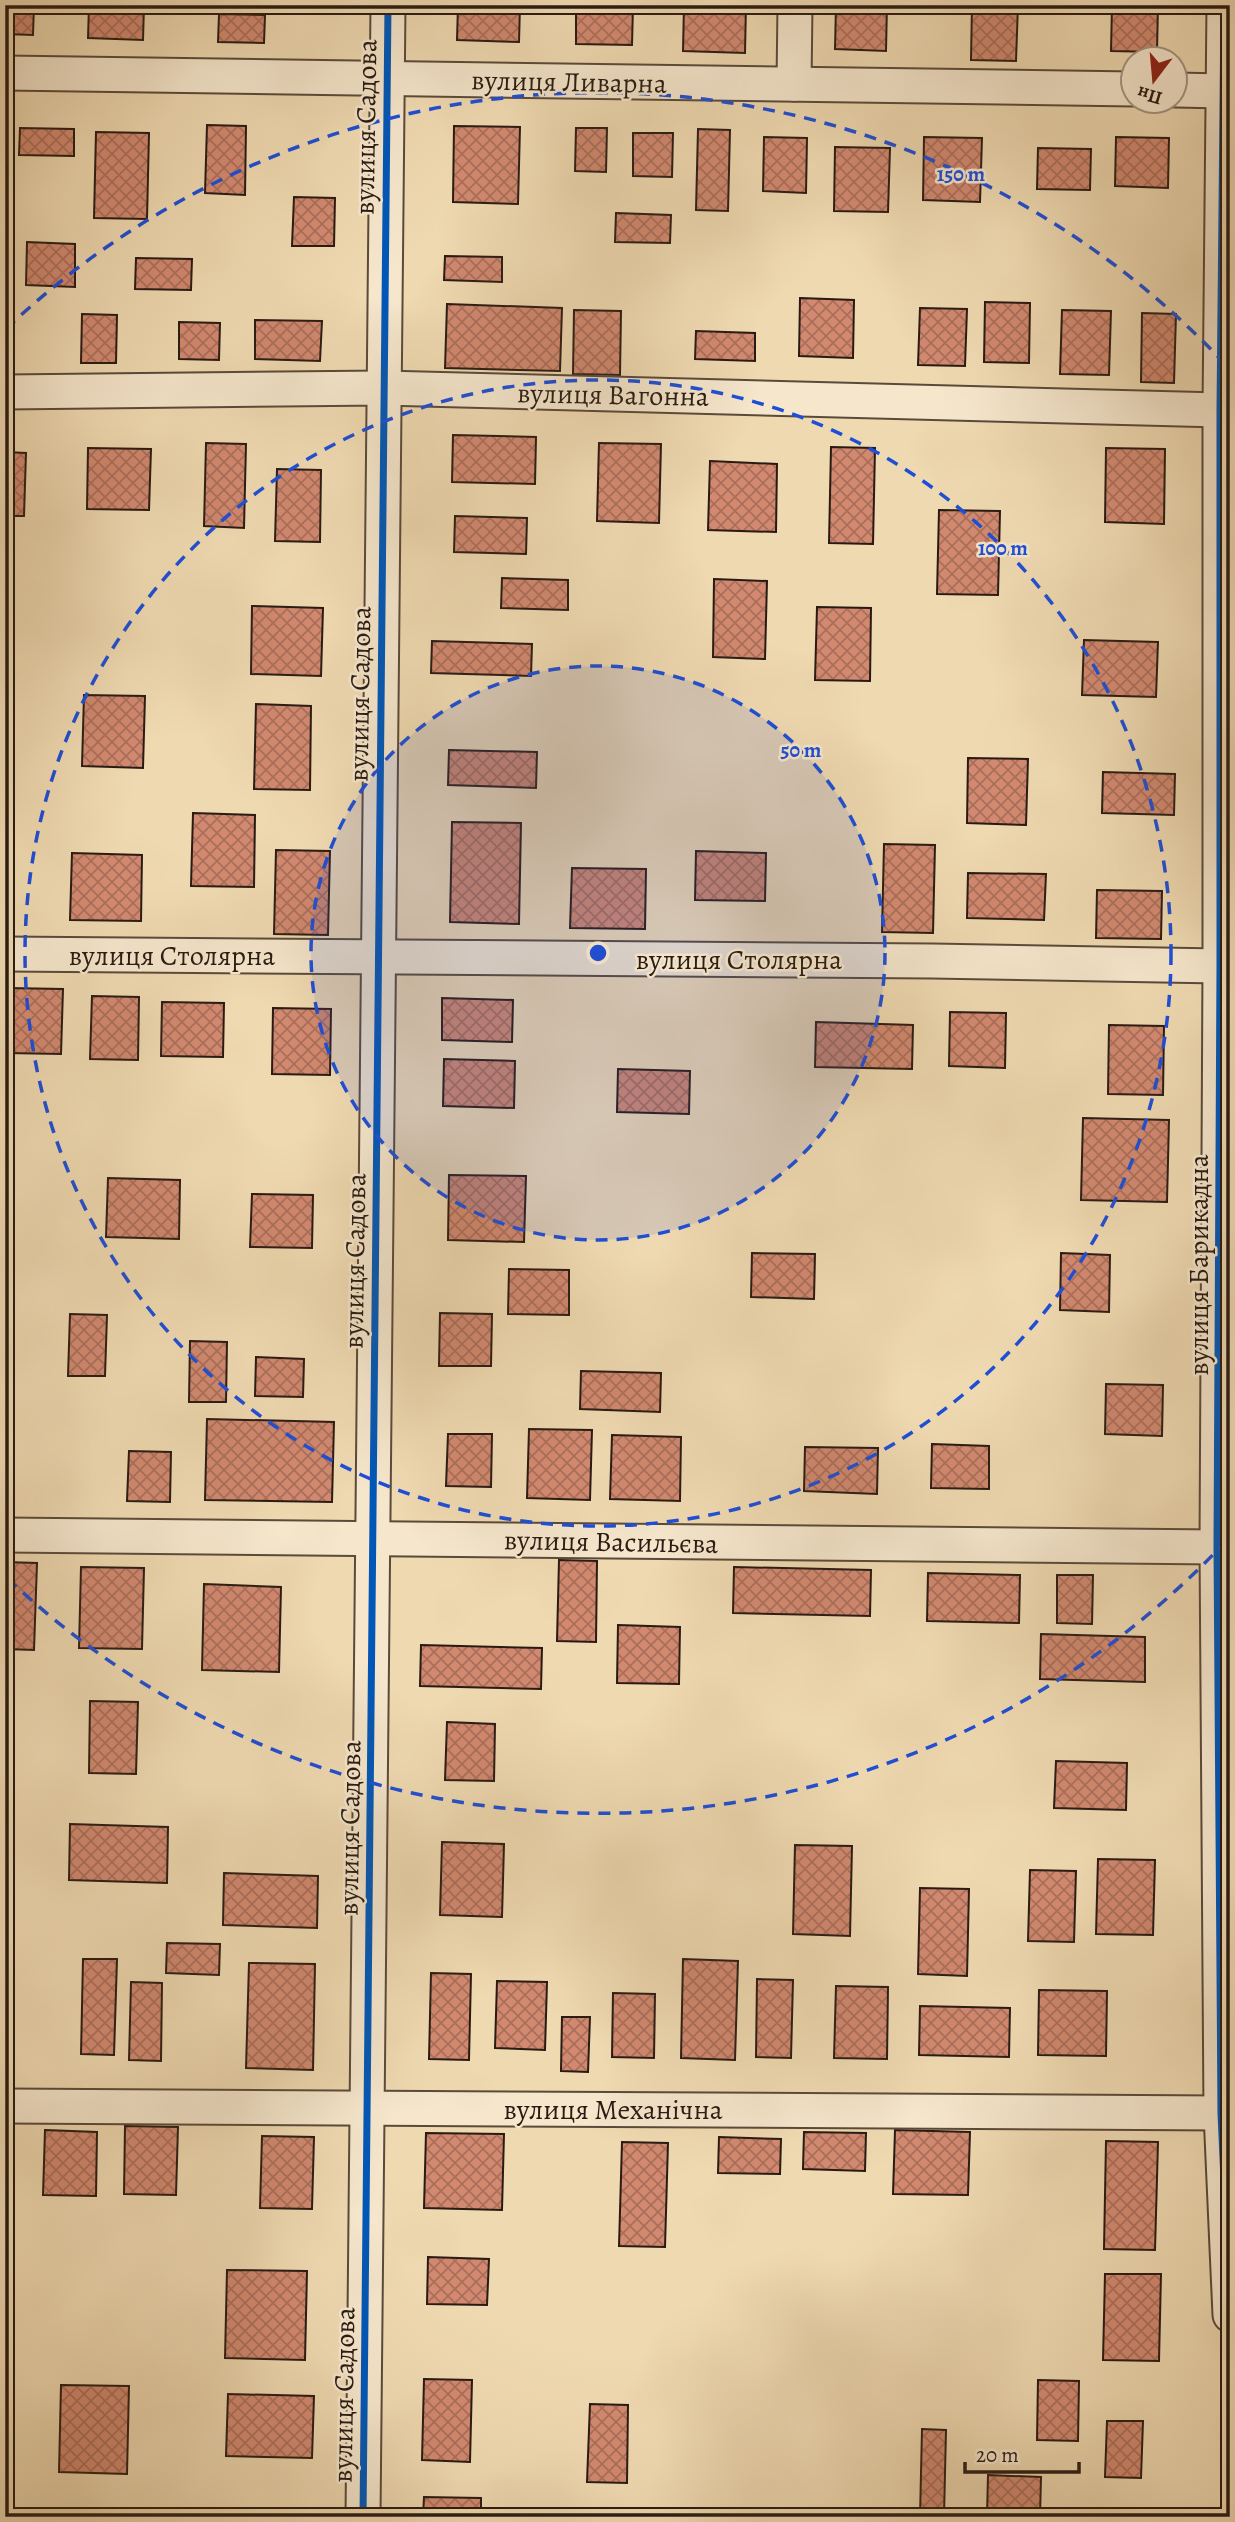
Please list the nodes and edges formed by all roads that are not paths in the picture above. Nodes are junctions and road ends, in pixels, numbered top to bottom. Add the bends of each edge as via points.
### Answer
1 (388, 5) edge
2 (795, 5) edge
3 (1224, 5) edge
4 (5, 73) edge
5 (386, 79) junction
6 (794, 85) junction
7 (1120, 89) edge
8 (1190, 90) edge
9 (1225, 91) junction
10 (383, 388) junction
11 (5, 392) edge
12 (1220, 410) junction
13 (5, 954) edge
14 (378, 957) junction
15 (1220, 966) junction
16 (5, 1535) edge
17 (372, 1539) junction
18 (1217, 1547) junction
19 (5, 2106) edge
20 (367, 2108) junction
21 (1221, 2113) junction
22 (1230, 2315) edge
23 (363, 2517) edge

1 - 5 street, вулиця Садова
2 - 6 street
3 - 9 street, вулиця Барикадна
4 - 5 street, вулиця Ливарна
5 - 6 street, вулиця Ливарна
5 - 10 street, вулиця Садова
6 - 7 street, вулиця Ливарна
8 - 9 street
9 - 12 street, вулиця Барикадна
10 - 11 street, вулиця Вагонна
10 - 12 street, вулиця Вагонна
10 - 14 street, вулиця Садова
12 - 15 street, вулиця Барикадна
13 - 14 street, вулиця Столярна
14 - 15 street, вулиця Столярна
14 - 17 street, вулиця Садова
15 - 18 street, вулиця Барикадна
16 - 17 street, вулиця Васильєва
17 - 18 street, вулиця Васильєва
17 - 20 street, вулиця Садова
18 - 21 street, вулиця Барикадна
19 - 20 street, вулиця Механічна
20 - 21 street, вулиця Механічна
20 - 23 street, вулиця Садова
21 - 22 street, вулиця Барикадна

